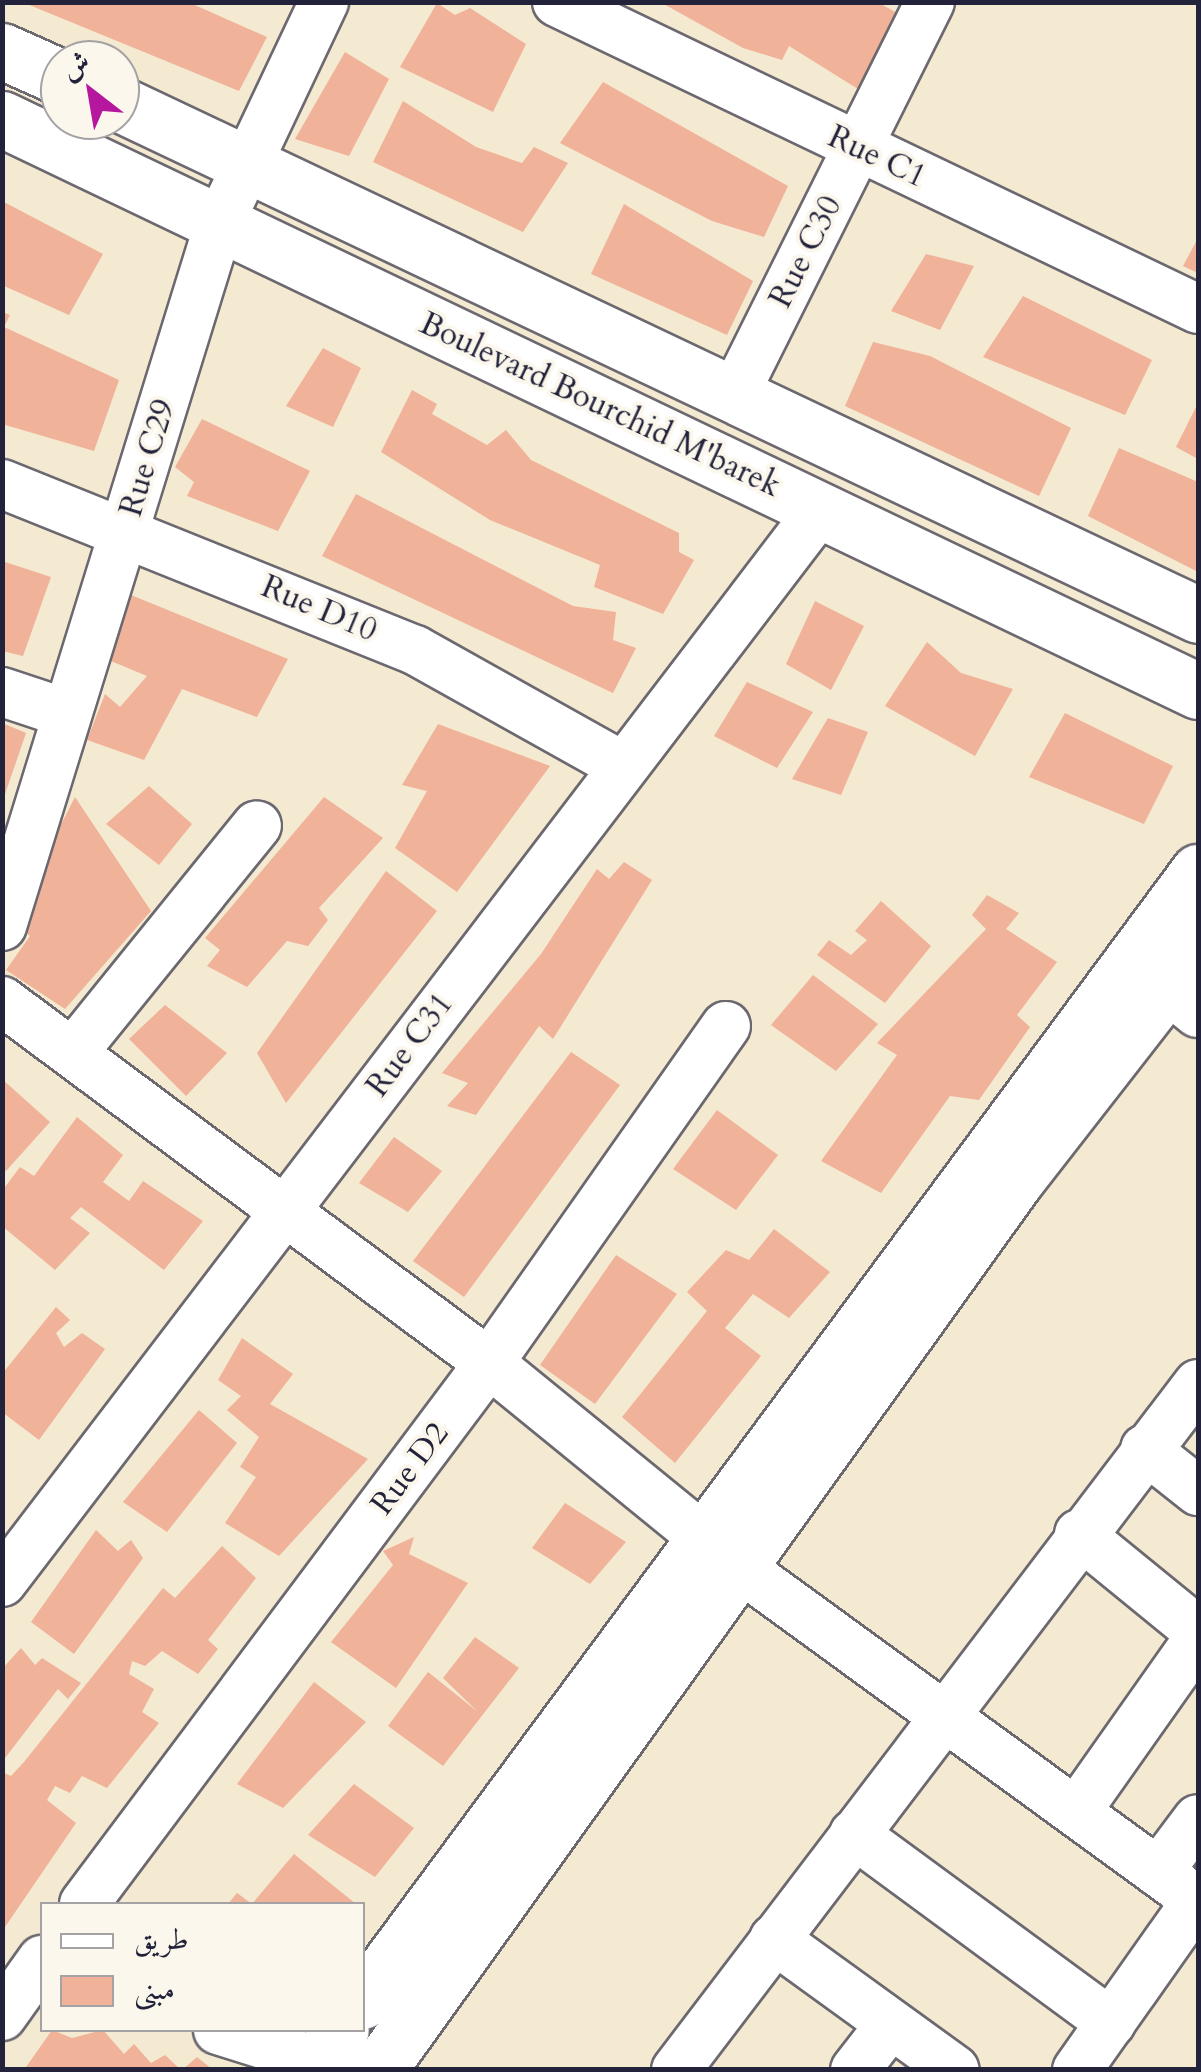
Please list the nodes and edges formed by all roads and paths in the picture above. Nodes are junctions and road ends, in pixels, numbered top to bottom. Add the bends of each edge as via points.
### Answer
1 (324, 2) edge
2 (557, 2) edge
3 (930, 2) edge
4 (2, 51) edge
5 (40, 68) edge
6 (140, 113) edge
7 (2, 119) edge
8 (858, 150) junction
9 (250, 164) junction
10 (219, 224) junction
11 (1198, 308) edge
12 (734, 393) junction
13 (808, 428) junction
14 (2, 484) edge
15 (800, 500) junction
16 (127, 528) junction
17 (1198, 615) edge
18 (1198, 691) edge
19 (2, 692) edge
20 (65, 713) junction
21 (621, 765) junction
22 (257, 825) dead end
23 (1198, 872) edge
24 (2, 926) edge
25 (1188, 982) edge
26 (2, 1001) edge
27 (726, 1026) dead end
28 (75, 1050) junction
29 (283, 1214) junction
30 (489, 1363) junction
31 (1198, 1384) edge
32 (1145, 1449) junction
33 (1198, 1491) edge
34 (1079, 1534) junction
35 (724, 1554) junction
36 (2, 1582) edge
37 (1198, 1631) edge
38 (1198, 1639) edge
39 (944, 1715) junction
40 (1076, 1812) junction
41 (1198, 1819) edge
42 (854, 1834) junction
43 (1158, 1872) junction
44 (1198, 1901) edge
45 (85, 1902) edge
46 (774, 1938) junction
47 (365, 1997) edge
48 (1110, 2022) junction
49 (890, 2025) junction
50 (227, 2032) edge
51 (330, 2056) edge
52 (378, 2070) edge
53 (676, 2070) edge
54 (855, 2070) edge
55 (955, 2070) edge
56 (1077, 2070) edge

1 - 9 street, Rue C29
2 - 8 street, Rue C1
3 - 8 street, Rue C30
4 - 5 main road
6 - 9 main road, Boulevard Bourchid M'barek
7 - 10 main road, Boulevard Bourchid M'barek
8 - 11 street, Rue C1
8 - 12 street, Rue C30
9 - 10 street, Rue C29
9 - 12 main road, Boulevard Bourchid M'barek
10 - 15 main road, Boulevard Bourchid M'barek
10 - 16 street, Rue C29
12 - 13 main road, Boulevard Bourchid M'barek
13 - 15 main road
13 - 17 main road, Boulevard Bourchid M'barek
14 - 16 street, Rue D10
15 - 18 main road, Boulevard Bourchid M'barek
15 - 21 street, Rue C31
16 - 20 street, Rue C29
16 - 21 street, Rue D10 via 415,650
19 - 20 street
20 - 24 street, Rue C29
21 - 29 street, Rue C31
22 - 28 street
23 - 35 main road
25 - 35 main road via 1016,1180
26 - 28 street
27 - 30 street, Rue D2
28 - 29 street
29 - 30 street
29 - 36 street, Rue C31
30 - 35 street
30 - 45 street, Rue D2
31 - 32 street
32 - 33 street
32 - 34 street
34 - 37 street
34 - 39 street
35 - 39 street
35 - 47 main road
35 - 52 main road
38 - 40 street
39 - 40 street
39 - 42 street
40 - 43 street
41 - 43 street
42 - 46 street
42 - 48 street
43 - 44 street
44 - 48 street
46 - 49 street
46 - 53 street
48 - 56 street
49 - 54 street
49 - 55 street
50 - 51 street

